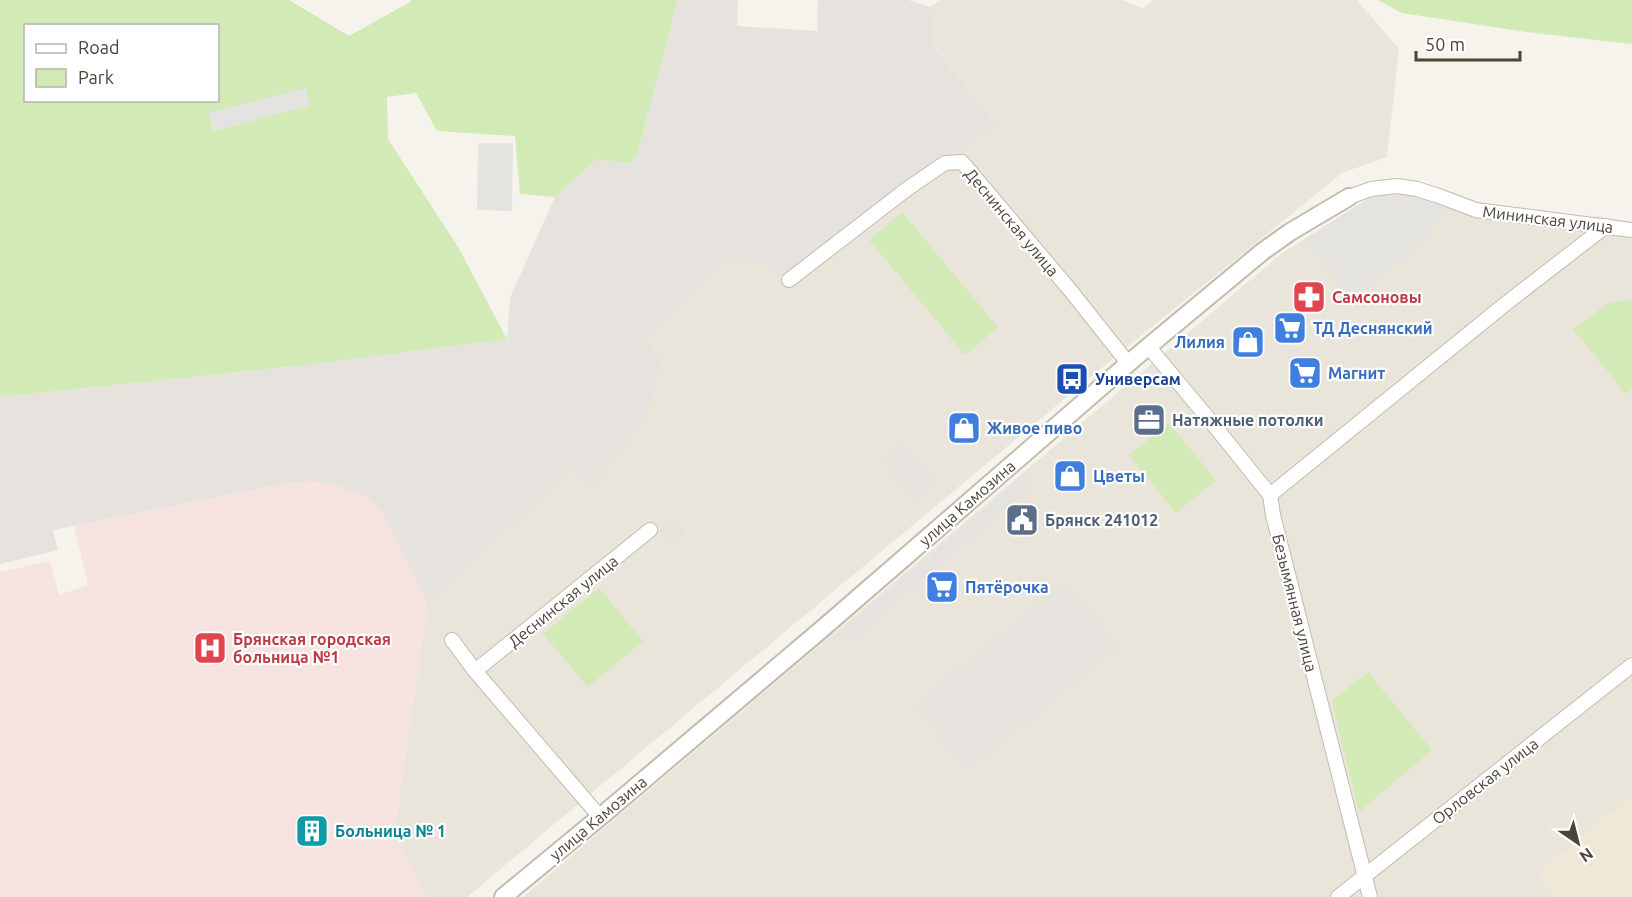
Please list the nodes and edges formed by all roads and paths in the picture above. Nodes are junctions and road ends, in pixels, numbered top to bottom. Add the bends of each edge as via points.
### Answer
1 (1349, 197) joint
2 (1464, 205) joint
3 (1606, 226) junction
4 (1632, 230) edge
5 (789, 280) dead end
6 (1148, 346) junction
7 (1128, 363) junction
8 (1270, 495) junction
9 (650, 530) dead end
10 (452, 640) dead end
11 (1632, 665) edge
12 (475, 670) junction
13 (600, 817) junction
14 (1365, 875) junction
15 (503, 897) edge
16 (1338, 897) edge
17 (1370, 897) edge

1 - 2 street, улица Камозина via 1397,186
1 - 6 street, улица Камозина via 1262,252
2 - 3 street, Мининская улица via 1476,210
3 - 4 street, Мининская улица
3 - 8 street
5 - 7 street, Деснинская улица via 906,189 945,163 963,162
6 - 7 street, улица Камозина
6 - 8 street, Безымянная улица
7 - 13 street, улица Камозина
8 - 14 street, Безымянная улица
9 - 12 street, Деснинская улица
10 - 12 street
11 - 14 street, Орловская улица
12 - 13 street
13 - 15 street, улица Камозина
14 - 16 street, Орловская улица
14 - 17 street, Безымянная улица

